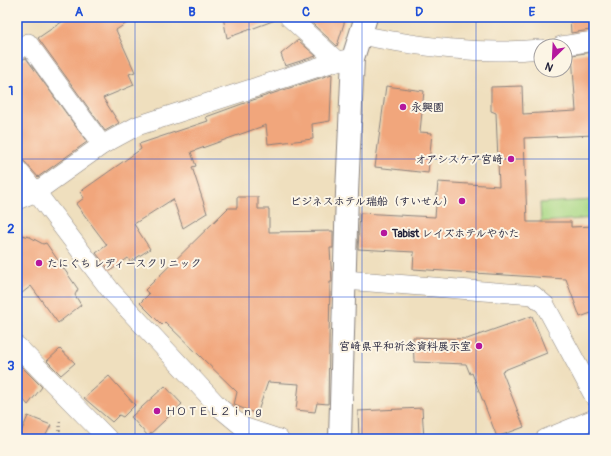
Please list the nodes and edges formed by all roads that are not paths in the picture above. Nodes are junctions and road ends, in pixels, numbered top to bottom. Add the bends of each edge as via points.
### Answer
1 (289, 17) edge
2 (363, 26) edge
3 (594, 41) edge
4 (573, 44) edge
5 (533, 50) edge
6 (17, 51) edge
7 (345, 59) junction
8 (102, 145) junction
9 (17, 169) edge
10 (36, 192) junction
11 (17, 200) edge
12 (345, 280) junction
13 (17, 346) edge
14 (594, 396) edge
15 (594, 419) edge
16 (108, 439) edge
17 (279, 439) edge
18 (340, 439) edge
19 (546, 439) edge

1 - 7 street
2 - 5 street via 452,49 497,52
2 - 7 street
3 - 4 street
6 - 8 street via 28,43
7 - 8 street via 138,126
7 - 12 street
8 - 10 street
9 - 10 street
10 - 11 street
10 - 17 street via 111,292 220,408 243,427
12 - 14 street via 533,295 545,305
12 - 18 street
13 - 16 street
15 - 19 street

